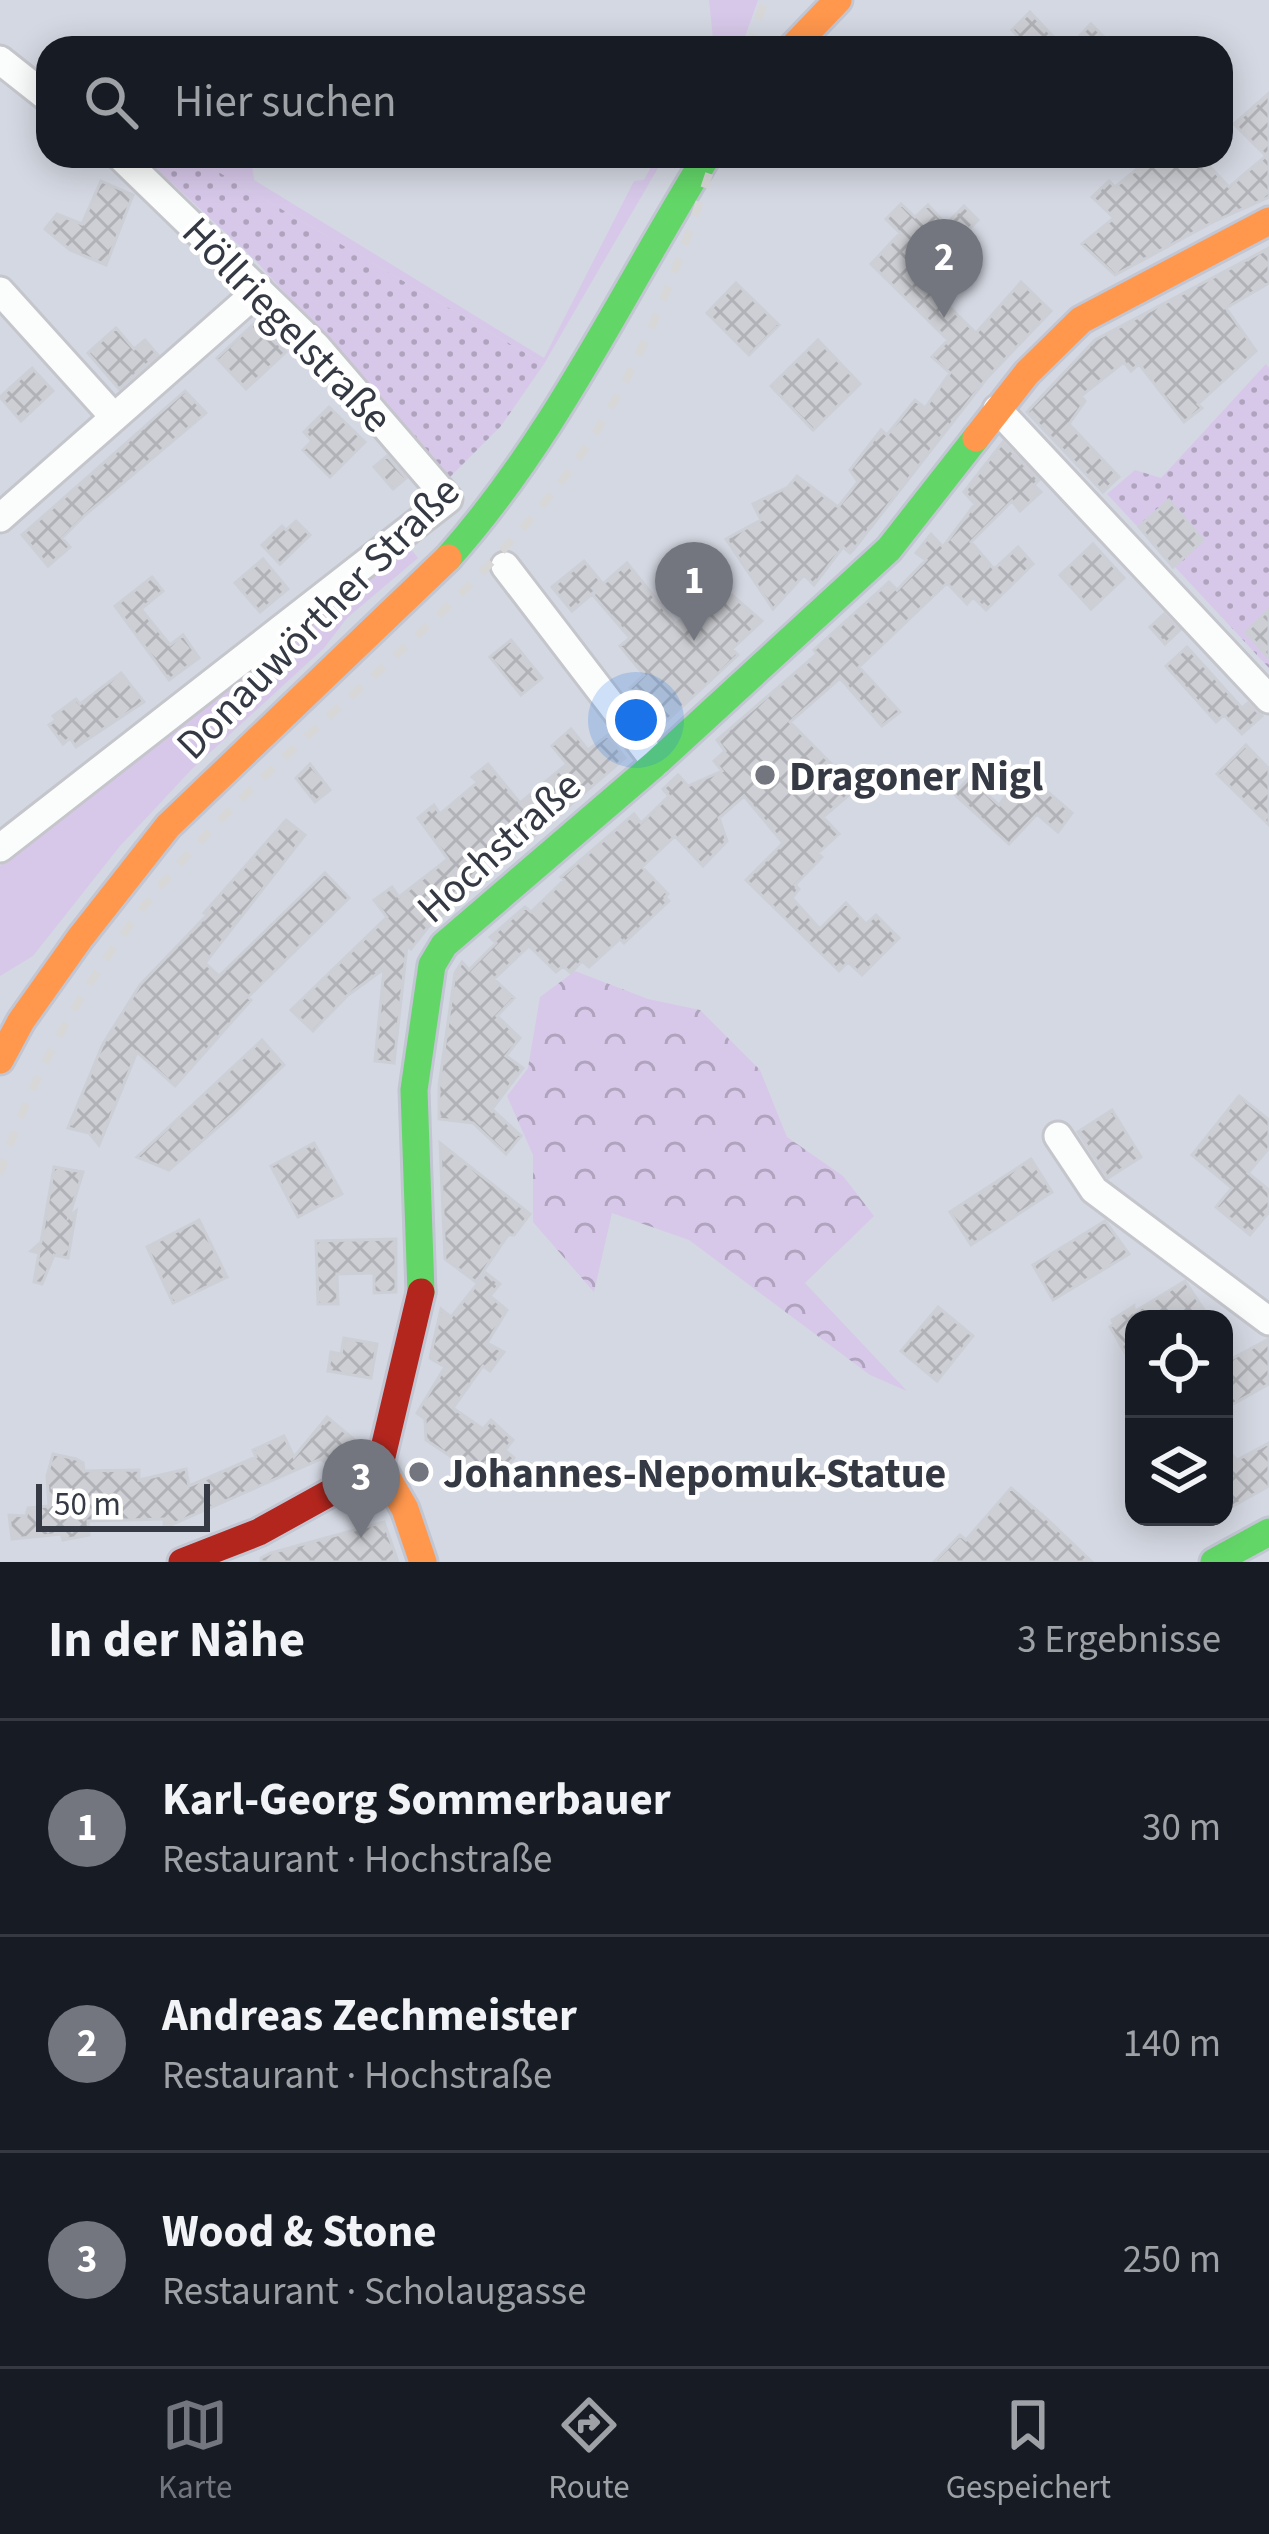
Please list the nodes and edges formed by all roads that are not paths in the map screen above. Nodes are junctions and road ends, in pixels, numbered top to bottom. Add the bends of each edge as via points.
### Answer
1 (838, 0) edge
2 (804, 36) edge
3 (0, 60) edge
4 (36, 88) edge
5 (132, 168) edge
6 (699, 168) edge
7 (1269, 221) edge
8 (259, 290) junction
9 (0, 291) edge
10 (997, 409) junction
11 (114, 417) junction
12 (0, 518) edge
13 (506, 566) dead end
14 (1269, 699) edge
15 (656, 763) junction
16 (0, 848) edge
17 (9, 1017) edge
18 (1, 1056) edge
19 (1058, 1136) dead end
20 (1269, 1321) edge
21 (380, 1465) junction
22 (1269, 1532) edge
23 (182, 1562) edge
24 (423, 1562) edge
25 (1214, 1562) edge

1 - 2 main road
3 - 4 street
5 - 8 street, Höllriegelstraße
6 - 17 main road, Donauwörther Straße via 575,386 452,554 205,788
7 - 10 main road, Hochstraße via 1082,320
8 - 11 street
8 - 16 street, Höllriegelstraße via 448,500
9 - 11 street
10 - 14 street
10 - 15 main road, Hochstraße via 889,549
11 - 12 street
13 - 15 street
15 - 21 main road, Hochstraße via 443,945 432,965 414,1090 422,1286
17 - 18 main road, Donauwörther Straße
19 - 20 street via 1094,1190
21 - 23 main road via 266,1531
21 - 24 main road
22 - 25 main road

